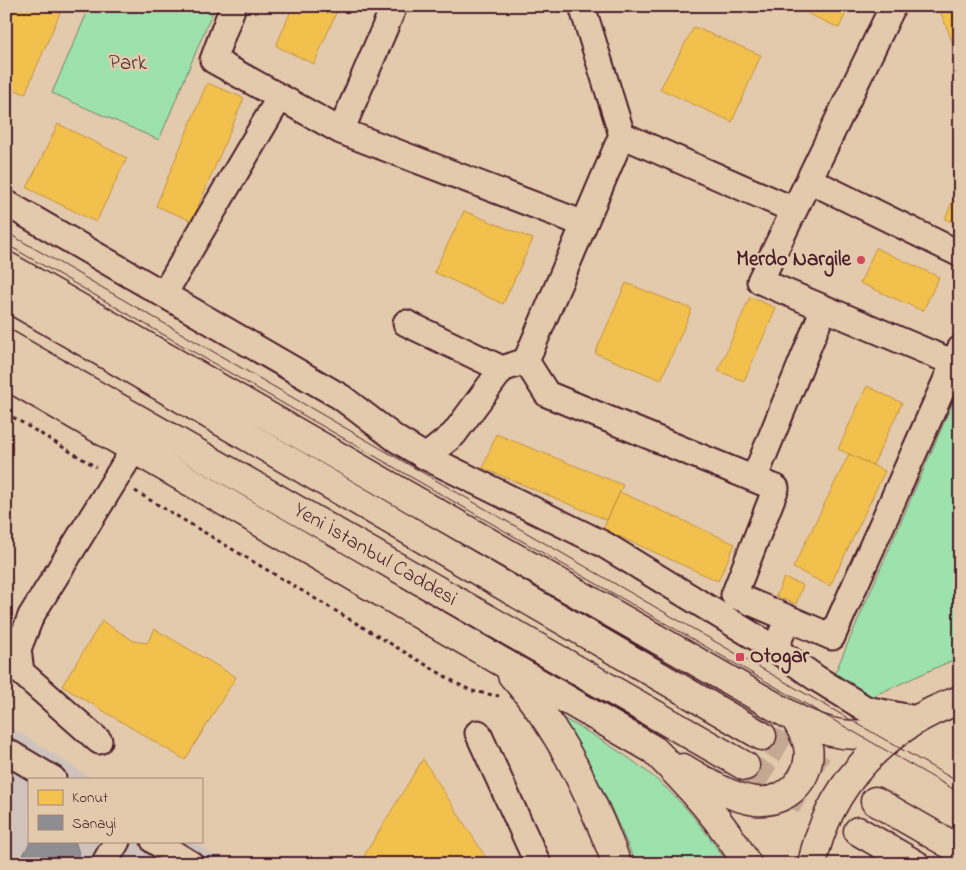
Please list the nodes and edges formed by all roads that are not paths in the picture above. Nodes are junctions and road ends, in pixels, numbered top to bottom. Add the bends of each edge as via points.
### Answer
1 (233, 6) edge
2 (394, 6) edge
3 (582, 6) edge
4 (893, 6) edge
5 (280, 96) junction
6 (341, 131) junction
7 (622, 134) junction
8 (809, 180) junction
9 (6, 203) edge
10 (794, 210) junction
11 (584, 224) junction
12 (960, 254) edge
13 (6, 266) edge
14 (164, 294) junction
15 (6, 296) edge
16 (824, 308) junction
17 (406, 323) dead end
18 (6, 344) edge
19 (957, 356) edge
20 (526, 361) junction
21 (502, 369) junction
22 (6, 375) edge
23 (134, 449) junction
24 (426, 457) junction
25 (754, 479) junction
26 (788, 618) junction
27 (775, 649) junction
28 (490, 656) junction
29 (960, 700) edge
30 (795, 718) junction
31 (911, 722) junction
32 (478, 734) dead end
33 (762, 736) tunnel mouth
34 (99, 740) dead end
35 (654, 750) junction
36 (6, 751) edge
37 (745, 766) tunnel mouth
38 (51, 778) edge
39 (875, 802) tunnel mouth
40 (858, 831) tunnel mouth
41 (116, 842) edge
42 (156, 842) edge
43 (960, 850) edge
44 (104, 864) edge
45 (190, 864) edge
46 (538, 864) edge
47 (618, 864) edge
48 (747, 864) edge
49 (812, 864) edge
50 (915, 864) edge

1 - 5 street via 213,60
2 - 6 street
3 - 7 street
4 - 8 street
5 - 6 street
5 - 14 street
6 - 11 street
7 - 10 street
7 - 11 street
8 - 10 street
8 - 12 street
9 - 14 street
10 - 16 street via 760,281
11 - 20 street
13 - 30 highway
14 - 24 street via 341,397 396,439
15 - 33 highway
16 - 19 street
16 - 25 street
17 - 21 street
18 - 37 highway, Yeni İstanbul Caddesi
19 - 26 street via 832,637
20 - 21 street
20 - 25 street via 547,394
21 - 24 street via 454,434
22 - 23 highway
23 - 28 highway
23 - 34 street via 31,616 18,649 21,672
24 - 27 street via 604,544
25 - 26 street via 776,488 734,595
26 - 27 street
27 - 31 street via 866,709
28 - 35 highway
28 - 47 highway via 510,674 557,735 588,793
29 - 31 highway
30 - 31 highway via 817,729 849,735 873,734
30 - 35 highway via 808,745 805,770 792,790 782,798 770,801 745,799 710,785
31 - 49 highway via 879,747 845,786 822,828
32 - 46 street
35 - 48 highway via 707,807
36 - 38 street
39 - 43 highway
40 - 50 highway
41 - 44 street
42 - 45 street

